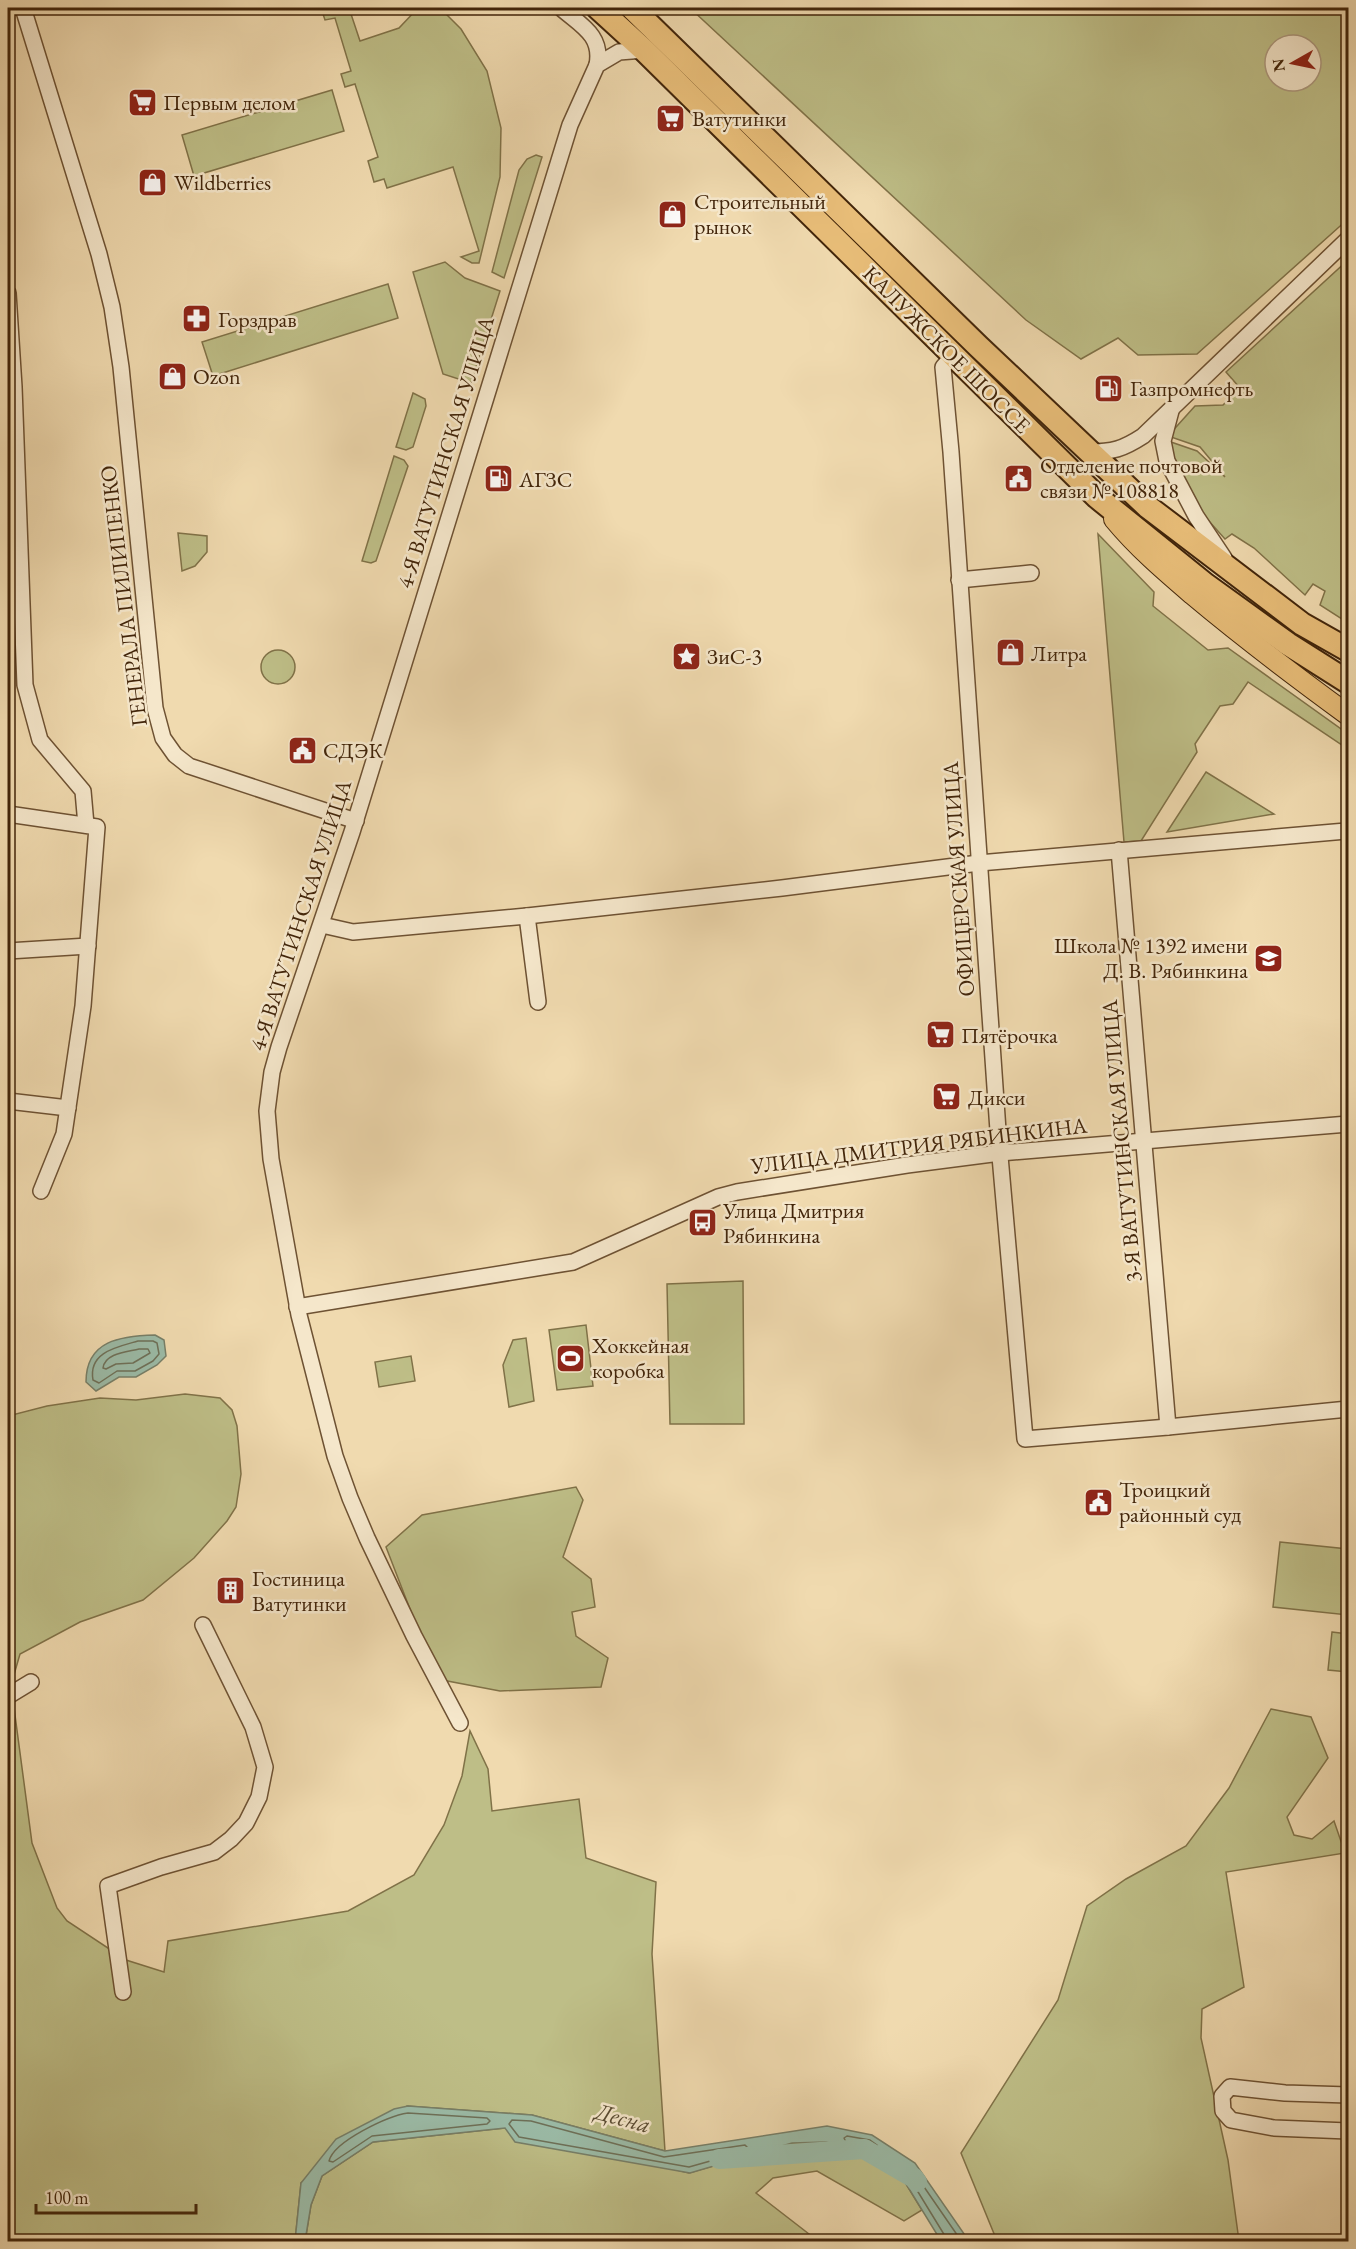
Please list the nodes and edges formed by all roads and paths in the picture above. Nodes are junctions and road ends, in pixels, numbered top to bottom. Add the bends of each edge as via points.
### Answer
1 (23, 8) edge
2 (561, 8) edge
3 (598, 8) edge
4 (632, 8) edge
5 (644, 50) junction
6 (597, 65) junction
7 (1348, 239) edge
8 (8, 293) edge
9 (954, 354) junction
10 (1174, 405) junction
11 (1089, 452) junction
12 (1097, 497) junction
13 (13, 513) edge
14 (1233, 571) junction
15 (1031, 573) dead end
16 (959, 580) junction
17 (1211, 610) junction
18 (1348, 650) edge
19 (1342, 678) edge
20 (1348, 715) edge
21 (8, 814) edge
22 (356, 821) junction
23 (86, 825) junction
24 (1346, 831) dead end
25 (1119, 850) junction
26 (980, 862) junction
27 (527, 916) junction
28 (322, 925) junction
29 (88, 946) junction
30 (8, 951) edge
31 (538, 1002) dead end
32 (8, 1101) edge
33 (68, 1108) junction
34 (1348, 1124) edge
35 (1143, 1140) junction
36 (1000, 1153) junction
37 (41, 1191) dead end
38 (297, 1307) junction
39 (1348, 1409) edge
40 (1168, 1427) junction
41 (203, 1625) dead end
42 (31, 1682) dead end
43 (8, 1696) edge
44 (460, 1723) dead end
45 (123, 1992) dead end
46 (1348, 2095) edge
47 (1348, 2131) edge

1 - 22 street, ГЕНЕРАЛА ПИЛИПЕНКО via 112,307 155,708 163,738 175,754 198,770
2 - 6 street via 594,36
3 - 5 highway, КАЛУЖСКОЕ ШОССЕ
4 - 11 highway, КАЛУЖСКОЕ ШОССЕ
5 - 6 street via 619,52
5 - 9 highway, КАЛУЖСКОЕ ШОССЕ
6 - 22 street, 4-Я ВАТУТИНСКАЯ УЛИЦА via 576,107 558,159
7 - 10 street
8 - 13 street via 14,387
9 - 12 highway, КАЛУЖСКОЕ ШОССЕ
9 - 16 street, ОФИЦЕРСКАЯ УЛИЦА via 943,367
10 - 11 street via 1143,436 1123,448
10 - 14 street via 1164,433 1163,450 1196,516
11 - 14 highway, КАЛУЖСКОЕ ШОССЕ via 1148,507
12 - 17 main road via 1133,542
12 - 19 highway, КАЛУЖСКОЕ ШОССЕ via 1206,585 1288,645
13 - 23 street via 25,686 40,740 82,791
14 - 18 highway, КАЛУЖСКОЕ ШОССЕ via 1302,624
15 - 16 street
16 - 26 street, ОФИЦЕРСКАЯ УЛИЦА
17 - 19 street
17 - 20 main road
21 - 23 street
22 - 28 street, 4-Я ВАТУТИНСКАЯ УЛИЦА
23 - 29 street via 98,827
24 - 25 street
25 - 26 street
25 - 35 street, 3-Я ВАТУТИНСКАЯ УЛИЦА
26 - 27 street
26 - 36 street, ОФИЦЕРСКАЯ УЛИЦА
27 - 28 street via 353,932
27 - 31 street
28 - 38 street, 4-Я ВАТУТИНСКАЯ УЛИЦА via 279,1047 267,1111 271,1159
29 - 30 street
29 - 33 street
32 - 33 street
33 - 37 street via 64,1134
34 - 35 street, УЛИЦА ДМИТРИЯ РЯБИНКИНА
35 - 36 street, УЛИЦА ДМИТРИЯ РЯБИНКИНА
35 - 40 street, 3-Я ВАТУТИНСКАЯ УЛИЦА
36 - 38 street, УЛИЦА ДМИТРИЯ РЯБИНКИНА via 737,1192 573,1262
36 - 40 street, ОФИЦЕРСКАЯ УЛИЦА via 1025,1439
38 - 44 street, 4-Я ВАТУТИНСКАЯ УЛИЦА via 350,1498 414,1636
39 - 40 street
41 - 45 street via 253,1727 265,1767 259,1797 246,1823 214,1852 108,1886
42 - 43 street
46 - 47 street via 1230,2087 1222,2096 1223,2111 1231,2120 1274,2128

